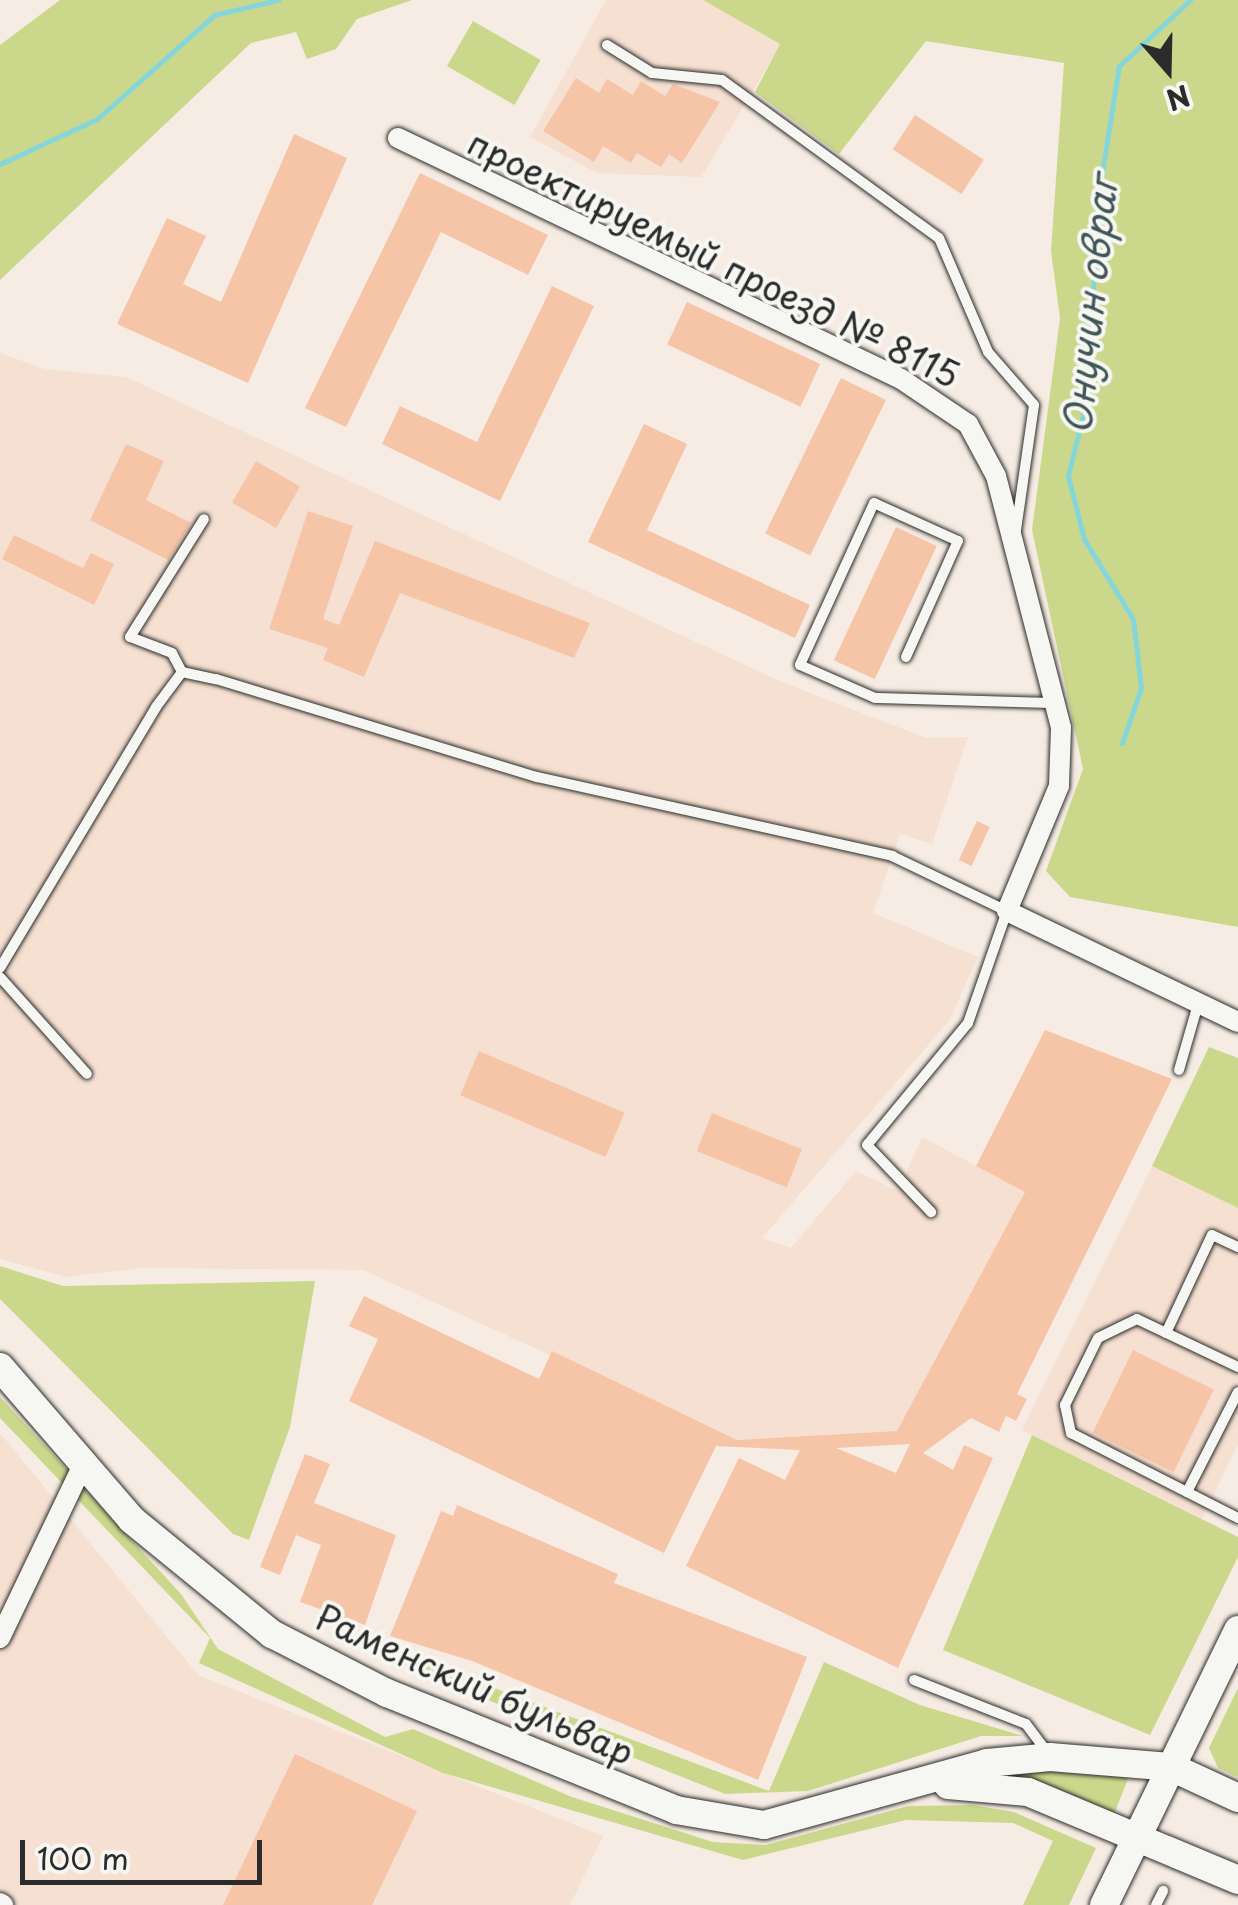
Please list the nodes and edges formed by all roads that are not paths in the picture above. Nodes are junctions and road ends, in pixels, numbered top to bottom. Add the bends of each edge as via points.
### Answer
1 (606, 45) dead end
2 (398, 138) dead end
3 (204, 519) dead end
4 (1013, 545) junction
5 (906, 657) dead end
6 (182, 672) junction
7 (1054, 703) junction
8 (1007, 912) junction
9 (0, 968) edge
10 (0, 977) edge
11 (1199, 1003) junction
12 (1238, 1022) edge
13 (1179, 1070) dead end
14 (87, 1074) dead end
15 (930, 1212) dead end
16 (1238, 1247) edge
17 (1166, 1333) junction
18 (0, 1367) edge
19 (1238, 1367) edge
20 (1238, 1392) edge
21 (84, 1464) junction
22 (1186, 1492) junction
23 (1238, 1518) edge
24 (1238, 1630) edge
25 (0, 1638) edge
26 (914, 1680) dead end
27 (1050, 1757) junction
28 (1171, 1767) junction
29 (903, 1787) junction
30 (1238, 1798) edge
31 (1139, 1832) junction
32 (1238, 1880) edge
33 (1163, 1891) dead end
34 (1104, 1905) edge
35 (1156, 1905) edge

1 - 4 lane via 652,73 722,80 939,238 988,352 1034,406
2 - 4 street, проектируемый проезд № 8115 via 943,402 984,449
3 - 6 lane via 130,637 172,653
4 - 7 street, проектируемый проезд № 8115
5 - 7 lane via 958,541 874,503 800,665 875,698
6 - 8 lane via 537,777 892,856
6 - 9 lane
7 - 8 street, проектируемый проезд № 8115 via 1060,786
8 - 11 street
8 - 15 lane via 968,1023 868,1146
10 - 14 lane
11 - 12 street
11 - 13 lane
16 - 17 lane via 1212,1234
17 - 19 lane
17 - 22 lane via 1137,1319 1098,1338 1065,1406 1071,1433
18 - 21 street, Раменский бульвар
20 - 22 lane
21 - 25 street
21 - 29 street, Раменский бульвар via 196,1580 272,1634 581,1776 718,1822 764,1825
22 - 23 lane
24 - 28 street
26 - 27 lane via 1026,1724
27 - 28 street, Раменский бульвар
27 - 29 street, Раменский бульвар
28 - 30 street, Раменский бульвар
28 - 31 street
29 - 31 street, Раменский бульвар via 1028,1792
31 - 32 street, Раменский бульвар
31 - 34 street
33 - 35 lane

